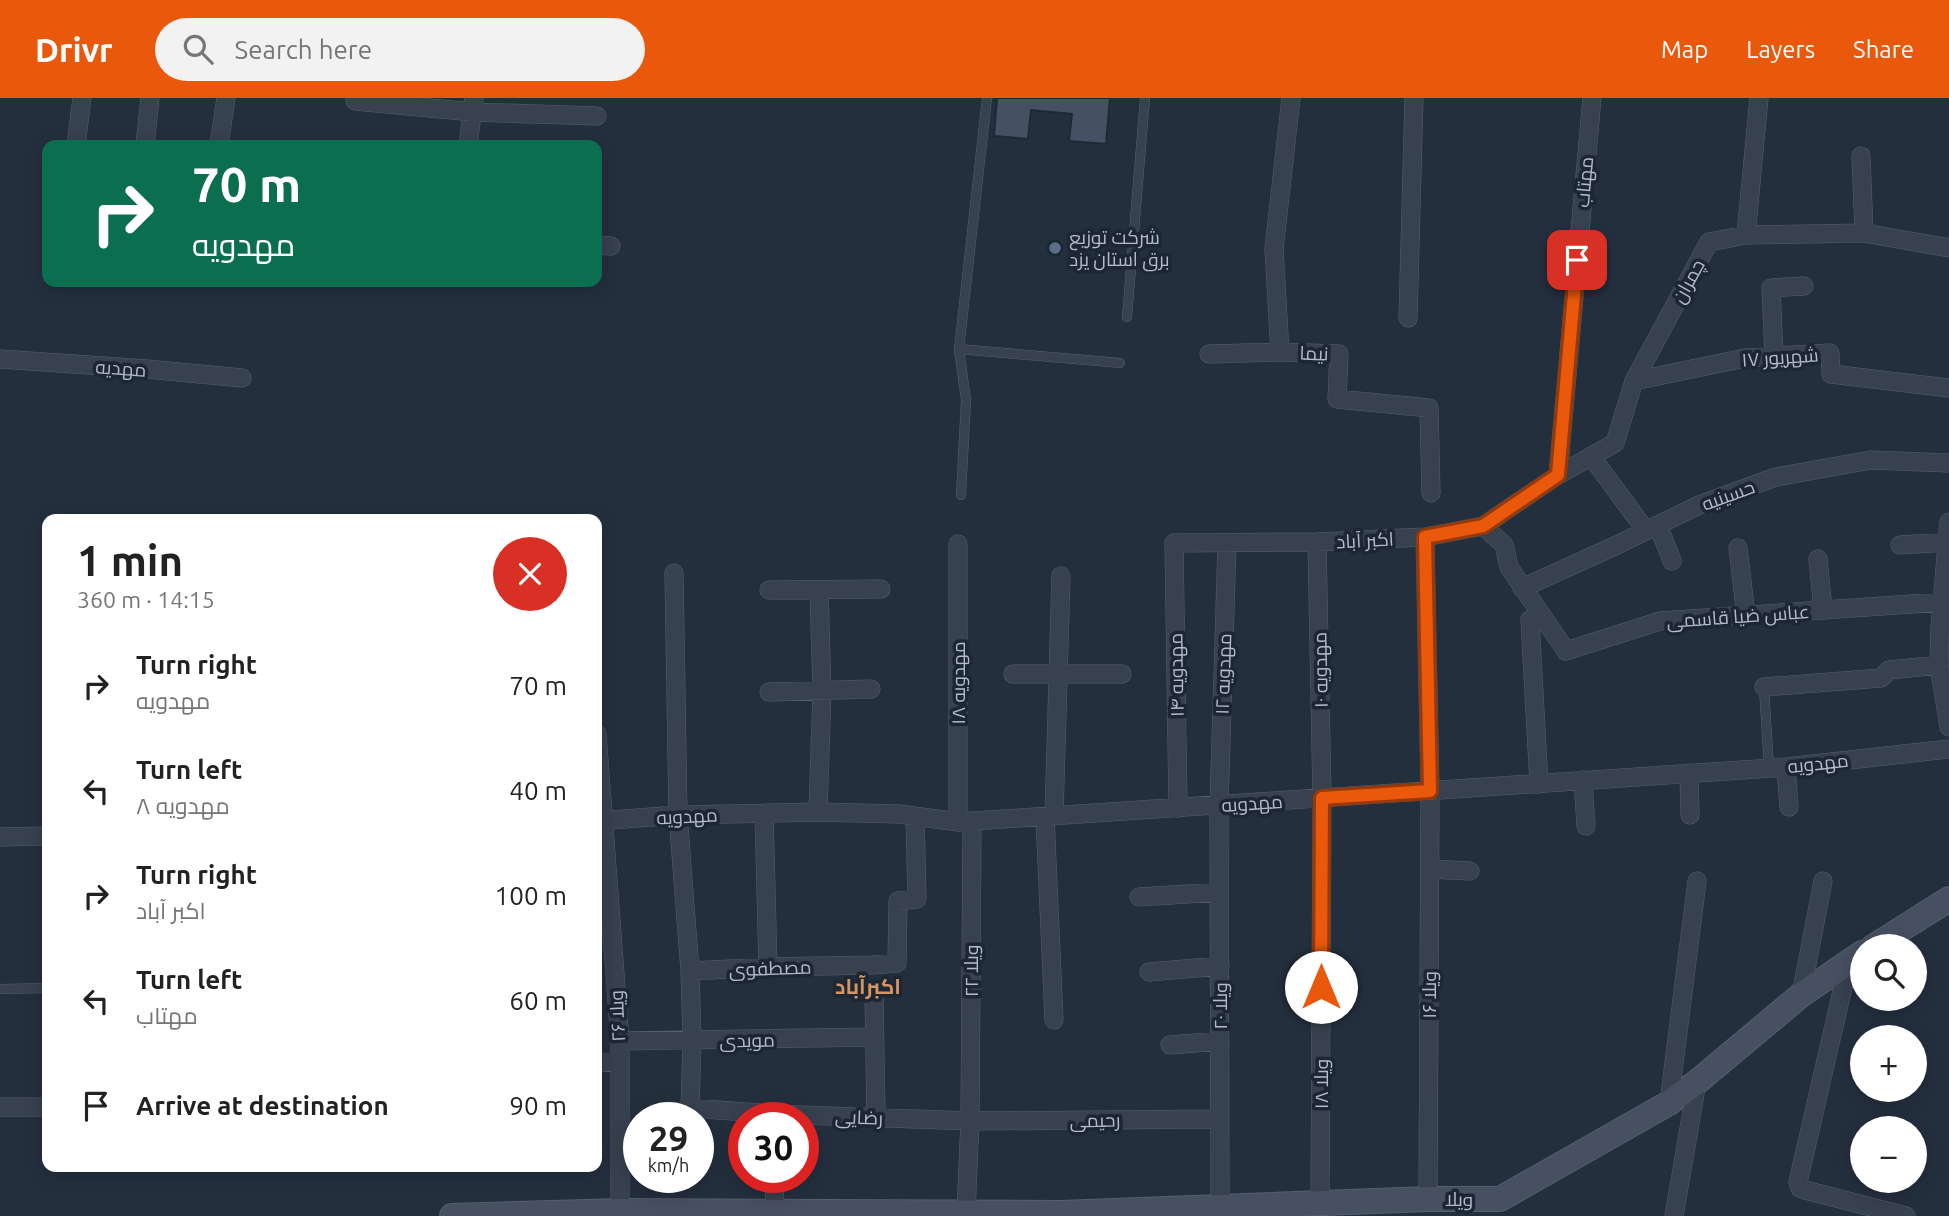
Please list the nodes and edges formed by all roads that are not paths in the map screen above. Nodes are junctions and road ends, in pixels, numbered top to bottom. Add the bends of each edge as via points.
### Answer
1 (82, 98) edge
2 (150, 98) edge
3 (226, 98) edge
4 (987, 98) edge
5 (1145, 98) edge
6 (1291, 98) edge
7 (1414, 98) edge
8 (1592, 98) edge
9 (1759, 98) edge
10 (355, 101) dead end
11 (473, 105) edge
12 (597, 116) dead end
13 (77, 140) edge
14 (146, 140) edge
15 (220, 140) edge
16 (469, 140) edge
17 (1861, 156) dead end
18 (1864, 233) junction
19 (1746, 235) junction
20 (1949, 248) edge
21 (1804, 286) dead end
22 (1127, 317) dead end
23 (1408, 318) dead end
24 (959, 349) junction
25 (1280, 352) junction
26 (1209, 355) dead end
27 (1774, 356) junction
28 (0, 359) edge
29 (1120, 363) dead end
30 (242, 379) dead end
31 (1634, 381) junction
32 (1949, 388) edge
33 (1615, 443) joint
34 (1591, 456) junction
35 (1949, 463) edge
36 (1558, 475) junction
37 (1431, 493) dead end
38 (961, 495) dead end
39 (1949, 522) edge
40 (1483, 526) junction
41 (1652, 528) junction
42 (1425, 537) junction
43 (1317, 542) junction
44 (1947, 542) junction
45 (1174, 543) joint
46 (1227, 543) junction
47 (958, 544) dead end
48 (1900, 545) dead end
49 (1738, 548) dead end
50 (1818, 559) dead end
51 (1672, 561) dead end
52 (674, 573) dead end
53 (1062, 576) dead end
54 (1522, 588) junction
55 (881, 589) dead end
56 (769, 590) dead end
57 (820, 590) junction
58 (1942, 602) junction
59 (1824, 610) junction
60 (1540, 615) junction
61 (1746, 615) junction
62 (1944, 625) edge
63 (1939, 665) junction
64 (1013, 674) dead end
65 (1059, 674) junction
66 (1122, 674) dead end
67 (1765, 687) joint
68 (871, 690) dead end
69 (822, 691) junction
70 (769, 692) dead end
71 (1948, 717) edge
72 (1949, 749) edge
73 (1778, 767) junction
74 (1689, 774) junction
75 (1583, 780) junction
76 (1539, 783) junction
77 (1430, 791) junction
78 (1322, 798) junction
79 (1219, 805) junction
80 (1789, 807) dead end
81 (1178, 808) junction
82 (818, 811) junction
83 (764, 813) junction
84 (678, 815) junction
85 (1690, 815) dead end
86 (915, 816) junction
87 (1049, 816) junction
88 (602, 821) edge
89 (965, 822) junction
90 (1586, 826) dead end
91 (42, 836) edge
92 (0, 838) edge
93 (602, 843) edge
94 (1430, 869) junction
95 (1470, 871) dead end
96 (1697, 881) dead end
97 (1823, 881) dead end
98 (1219, 892) junction
99 (1139, 897) dead end
100 (1949, 899) edge
101 (1893, 934) edge
102 (1850, 961) edge
103 (1220, 966) junction
104 (768, 967) junction
105 (690, 971) junction
106 (1149, 972) dead end
107 (1850, 977) edge
108 (42, 988) edge
109 (0, 989) edge
110 (874, 993) dead end
111 (1801, 995) junction
112 (1054, 1020) dead end
113 (874, 1037) junction
114 (620, 1041) junction
115 (692, 1041) junction
116 (1220, 1041) junction
117 (1170, 1045) dead end
118 (619, 1061) junction
119 (602, 1063) edge
120 (1697, 1082) junction
121 (1669, 1103) junction
122 (0, 1107) edge
123 (42, 1107) edge
124 (728, 1112) edge
125 (819, 1117) edge
126 (876, 1118) junction
127 (1220, 1119) junction
128 (970, 1121) junction
129 (774, 1193) edge
130 (1320, 1203) junction
131 (1414, 1205) edge
132 (1220, 1207) junction
133 (1497, 1207) edge
134 (966, 1212) junction
135 (775, 1213) junction
136 (620, 1214) edge
137 (865, 1214) edge
138 (1060, 1214) edge
139 (452, 1216) edge
140 (1674, 1216) edge
141 (1906, 1216) edge

1 - 13 street
2 - 14 street
3 - 15 street
4 - 24 lane
5 - 22 lane
6 - 25 street, نیما via 1273,249
7 - 23 street
8 - 36 street, مهتاب
9 - 19 street
10 - 11 street
11 - 12 street
11 - 16 street
17 - 18 street
18 - 19 street
18 - 20 street
19 - 31 street, چمران via 1709,242
21 - 27 street via 1771,288
24 - 29 lane
24 - 38 lane via 966,400
25 - 26 street
25 - 37 street, نیما via 1339,354 1338,399 1429,408
27 - 31 street, ۱۷ شهریور
27 - 32 street, ۱۷ شهریور via 1830,353 1831,374
28 - 30 street, مهديه
31 - 33 street, چمران
33 - 34 street, اکبر آباد
34 - 36 street, اکبر آباد
34 - 41 street
35 - 41 street, حسینیه via 1871,460 1776,478 1699,505
36 - 40 street, اکبر آباد
39 - 44 street
40 - 42 street, اکبر آباد
40 - 54 street, عباس ضیا قاسمی via 1504,545 1509,567
41 - 51 street
41 - 54 street, حسینیه
42 - 43 street, اکبر آباد
42 - 77 street, ویلا ۱۶
43 - 46 street, اکبر آباد
43 - 78 street, مهدویه ۱۰
44 - 48 street
44 - 58 street
45 - 46 street, اکبر آباد
45 - 81 street, مهدویه ۱۴
46 - 79 street, مهدویه ۱۲
47 - 89 street, مهدویه ۱۸
49 - 61 street
50 - 59 street
52 - 84 street
53 - 65 street
54 - 60 street, عباس ضیا قاسمی
55 - 57 street
56 - 57 street
57 - 69 street
58 - 59 street, عباس ضیا قاسمی
58 - 62 street
59 - 61 street, عباس ضیا قاسمی
60 - 61 street, عباس ضیا قاسمی via 1566,651 1660,621
60 - 76 street via 1530,620
62 - 63 street
63 - 67 street via 1889,670 1881,678
63 - 71 street
64 - 65 street
65 - 66 street
65 - 87 street
67 - 73 lane
68 - 69 street
69 - 70 street
69 - 82 street
72 - 73 street, مهدویه
73 - 74 street, مهدویه
73 - 80 street
74 - 75 street, مهدویه
74 - 85 street
75 - 76 street, مهدویه
75 - 90 street
76 - 77 street, مهدویه
77 - 78 street, مهدویه
77 - 94 street, ویلا ۱۶
78 - 79 street, مهدویه
78 - 130 street, ویلا ۱۸
79 - 81 street, مهدویه
79 - 98 street, ویلا ۲۰
81 - 87 street, مهدویه
82 - 83 street, مهدویه
82 - 86 street, مهدویه
83 - 84 street, مهدویه
83 - 104 street
84 - 88 street, مهدویه
84 - 105 street
86 - 89 street, مهدویه
86 - 104 street, مصطفوی via 917,899 898,901 897,963
87 - 89 street, مهدویه
87 - 112 street
89 - 128 street, ویلا ۲۲
91 - 92 street
93 - 114 street, ویلا ۲۶
94 - 95 street
94 - 131 street, ویلا ۱۶
96 - 121 street
97 - 111 street
98 - 99 street
98 - 103 street, ویلا ۲۰
100 - 101 street
102 - 111 street, ویلا
103 - 106 street
103 - 116 street, ویلا ۲۰
104 - 105 street, مصطفوی
105 - 115 street
107 - 141 street via 1798,1182 1805,1190
108 - 109 lane
110 - 113 street
111 - 120 street, ویلا
113 - 115 street, مویدی
113 - 126 street
114 - 115 street, مویدی
114 - 118 street, ویلا ۲۶
115 - 124 street, رضایی via 690,1108
116 - 117 street
116 - 127 street, ویلا ۲۰
118 - 119 street
118 - 136 street, ویلا ۲۶
120 - 121 street, ویلا
120 - 140 street
121 - 133 street, ویلا
122 - 123 street
125 - 126 street, رضایی
126 - 128 street, رضایی
127 - 128 street, رحیمی
127 - 132 street, ویلا ۲۰
128 - 134 street, ویلا ۲۲
129 - 135 street
130 - 131 street, ویلا
130 - 132 street, ویلا
131 - 133 street, ویلا
132 - 138 street, ویلا
134 - 137 street, ویلا
134 - 138 street, ویلا
135 - 136 street, ویلا
135 - 137 street, ویلا
136 - 139 street, ویلا

